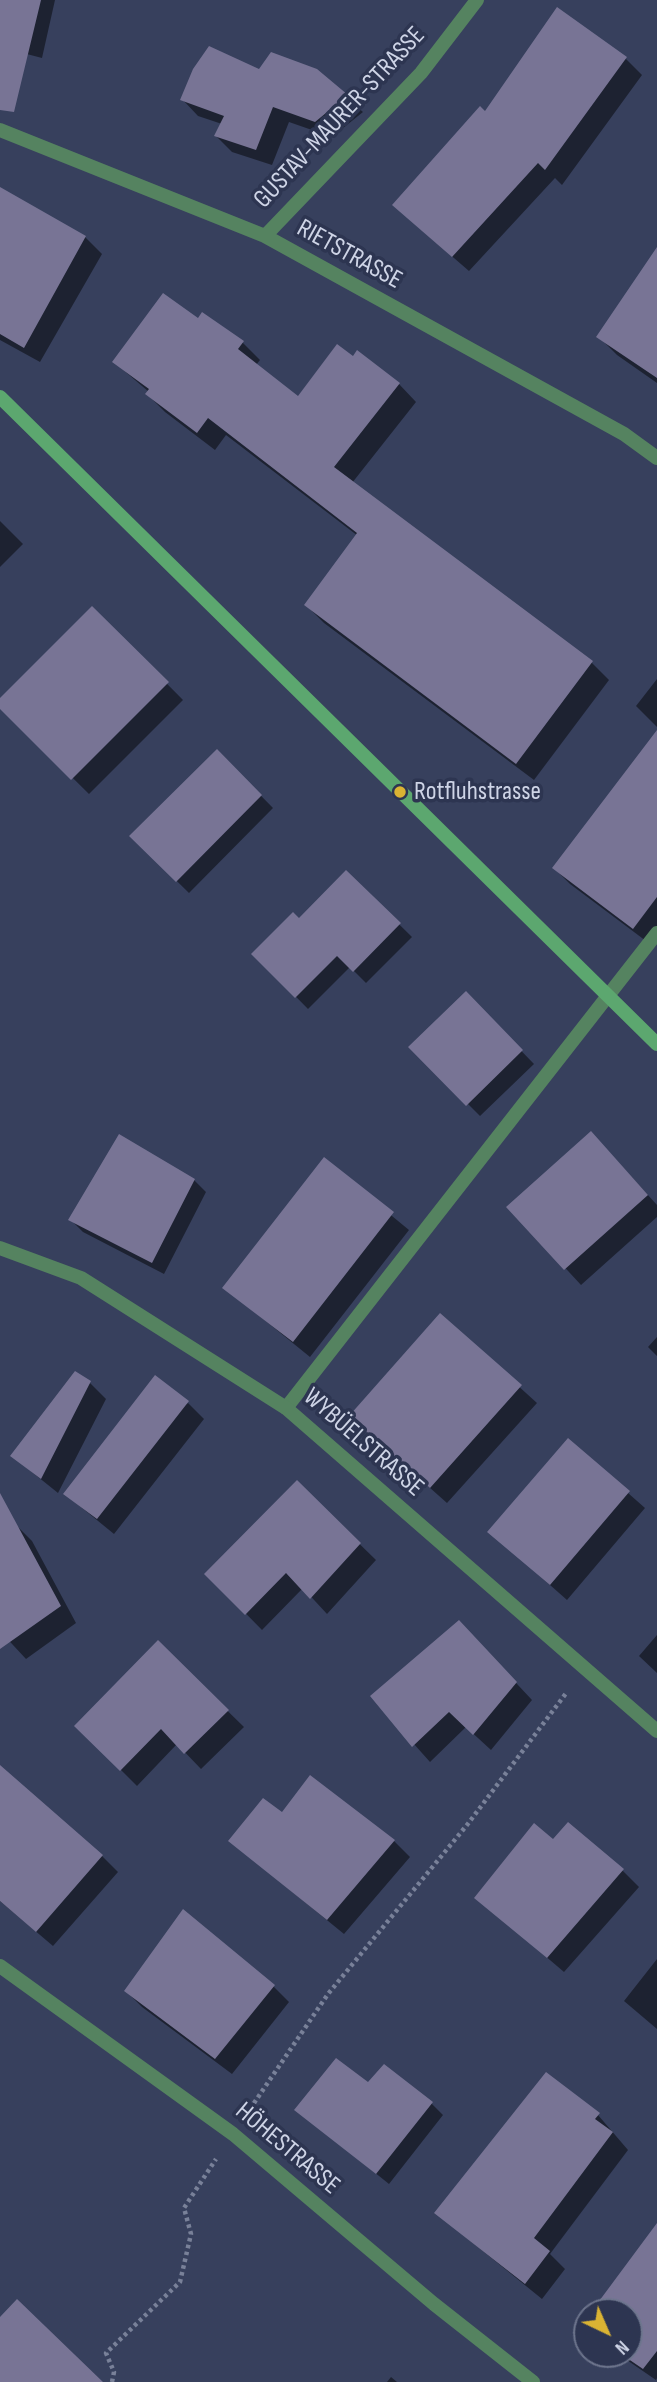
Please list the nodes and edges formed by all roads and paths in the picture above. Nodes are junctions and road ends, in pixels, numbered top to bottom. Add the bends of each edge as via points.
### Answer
1 (477, 0) edge
2 (0, 130) edge
3 (265, 236) junction
4 (0, 397) edge
5 (657, 458) edge
6 (657, 933) edge
7 (608, 998) junction
8 (657, 1044) edge
9 (0, 1248) edge
10 (286, 1408) junction
11 (584, 1670) junction
12 (657, 1731) edge
13 (0, 1966) edge
14 (233, 2134) junction
15 (112, 2382) edge
16 (533, 2382) edge

1 - 3 street, GUSTAV-MAURER-STRASSE via 421,73
2 - 3 street, RIETSTRASSE
3 - 5 street, RIETSTRASSE via 624,434
4 - 7 main road
6 - 7 street
7 - 8 main road
7 - 10 street
9 - 10 street, WYBÜELSTRASSE via 81,1278
10 - 11 street, WYBÜELSTRASSE
11 - 12 street, WYBÜELSTRASSE
11 - 14 path via 467,1825 328,1994
13 - 14 street, HÖHESTRASSE
14 - 15 path via 184,2208 191,2234 180,2282 106,2353 114,2372
14 - 16 street, HÖHESTRASSE

